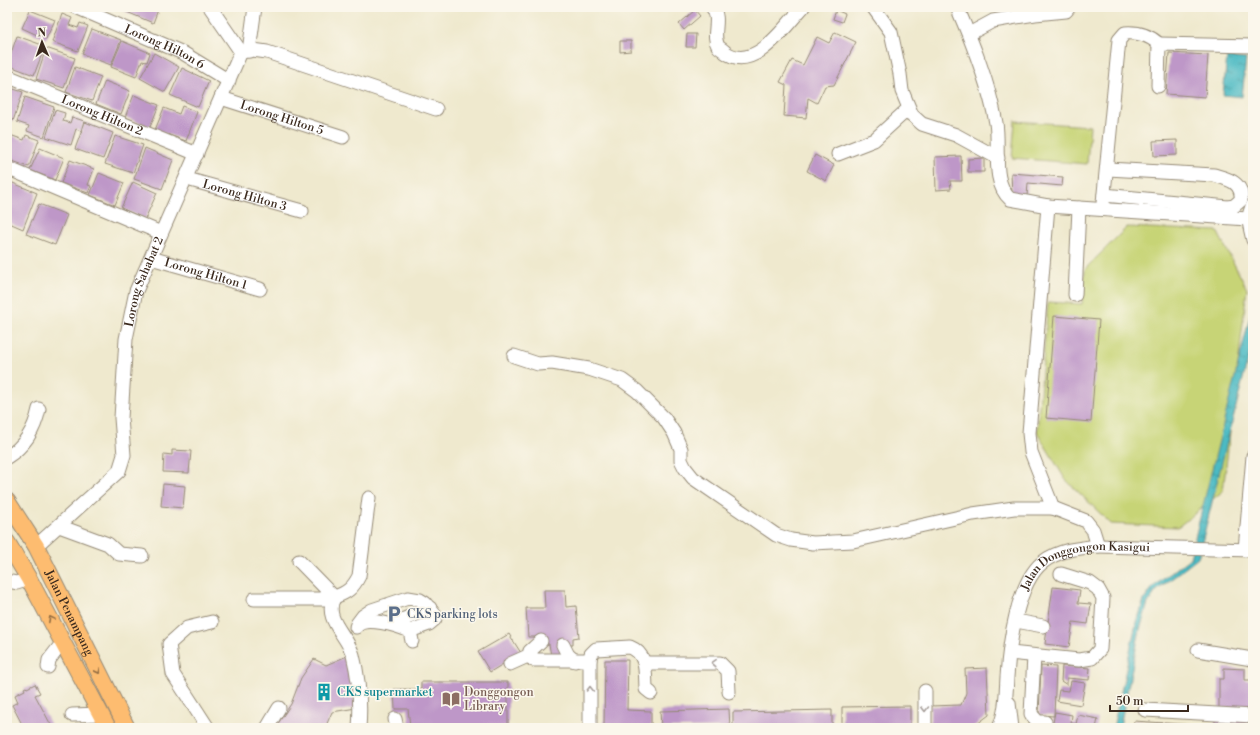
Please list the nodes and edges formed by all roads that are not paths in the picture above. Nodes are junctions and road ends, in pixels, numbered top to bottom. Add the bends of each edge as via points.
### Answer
1 (76, 7) edge
2 (210, 7) edge
3 (255, 7) edge
4 (712, 7) edge
5 (803, 7) edge
6 (874, 7) edge
7 (957, 7) edge
8 (1069, 7) edge
9 (969, 34) junction
10 (1159, 44) junction
11 (1253, 46) edge
12 (245, 52) junction
13 (7, 76) edge
14 (229, 81) junction
15 (1158, 86) dead end
16 (221, 98) junction
17 (436, 109) dead end
18 (908, 109) junction
19 (343, 136) dead end
20 (197, 154) junction
21 (838, 154) dead end
22 (998, 158) junction
23 (7, 168) edge
24 (1108, 169) junction
25 (187, 178) junction
26 (1104, 196) junction
27 (1253, 205) edge
28 (1048, 206) junction
29 (1079, 208) junction
30 (1103, 209) junction
31 (302, 211) dead end
32 (1248, 219) junction
33 (161, 233) junction
34 (1253, 240) edge
35 (152, 258) junction
36 (260, 289) dead end
37 (1075, 295) dead end
38 (514, 356) dead end
39 (39, 408) dead end
40 (9, 453) edge
41 (1253, 456) edge
42 (369, 498) dead end
43 (7, 501) edge
44 (1053, 508) junction
45 (59, 526) junction
46 (7, 542) edge
47 (36, 546) junction
48 (1098, 546) junction
49 (1249, 550) edge
50 (142, 556) dead end
51 (299, 561) dead end
52 (1061, 574) dead end
53 (29, 579) junction
54 (7, 581) edge
55 (334, 598) junction
56 (254, 599) dead end
57 (430, 608) junction
58 (1016, 621) junction
59 (212, 622) dead end
60 (358, 624) junction
61 (393, 624) junction
62 (1043, 626) dead end
63 (541, 641) dead end
64 (63, 642) junction
65 (562, 645) dead end
66 (350, 647) junction
67 (1198, 650) dead end
68 (1010, 653) junction
69 (530, 655) junction
70 (1034, 656) junction
71 (1253, 659) edge
72 (590, 660) junction
73 (575, 661) junction
74 (645, 663) junction
75 (510, 664) dead end
76 (48, 667) dead end
77 (925, 691) dead end
78 (729, 692) dead end
79 (1007, 692) junction
80 (651, 693) dead end
81 (279, 708) dead end
82 (1145, 710) dead end
83 (100, 714) junction
84 (72, 715) dead end
85 (1253, 716) edge
86 (1045, 722) dead end
87 (108, 728) edge
88 (127, 728) edge
89 (208, 728) edge
90 (267, 728) edge
91 (360, 728) edge
92 (590, 728) edge
93 (925, 728) edge
94 (999, 728) edge
95 (1012, 728) edge

1 - 14 street, Lorong Hilton 6 via 183,53
2 - 12 street
3 - 12 street, Lorong Sahabat 2
4 - 5 street via 716,11 718,46 732,57 741,58 753,56 770,43
6 - 18 street via 891,32
7 - 9 street
8 - 9 street via 1066,11 993,22
9 - 22 street via 996,124
10 - 11 street
10 - 15 street
10 - 24 street via 1153,38 1137,32 1125,33 1119,40
12 - 14 street, Lorong Sahabat 2
12 - 17 street via 267,52
13 - 20 street, Lorong Hilton 2
14 - 16 street, Lorong Sahabat 2
16 - 19 street, Lorong Hilton 5
16 - 20 street, Lorong Sahabat 2
18 - 21 street via 874,140
18 - 22 street via 922,124 956,135
20 - 25 street, Lorong Sahabat 2
22 - 28 street via 1004,194 1010,199
23 - 33 street
24 - 26 street
24 - 26 street via 1214,175 1230,179 1238,185 1242,192 1241,200 1228,207
25 - 31 street, Lorong Hilton 3
25 - 33 street, Lorong Sahabat 2
26 - 30 street
27 - 32 street
28 - 29 street
28 - 44 street via 1029,433 1031,452
29 - 30 street
29 - 37 street
30 - 32 street
32 - 34 street
33 - 35 street, Lorong Sahabat 2
35 - 36 street, Lorong Hilton 1
35 - 45 street, Lorong Sahabat 2 via 136,291 126,339 121,418 123,462 119,470
38 - 44 street via 538,364 552,363 590,369 622,380 664,418 681,449 684,468 692,478 776,535 791,540 813,543 853,541 973,514 1014,508
39 - 40 street via 36,425
41 - 49 street
42 - 55 street via 359,576 345,593
43 - 47 main road, Jalan Penampang
44 - 48 street via 1086,521 1093,530
45 - 47 street, Lorong Sahabat 2
45 - 50 street via 108,544 119,554
46 - 53 main road, Jalan Penampang
47 -> 88 main road, Jalan Penampang
48 - 49 street, Jalan Donggongon Kasigui
48 - 58 street, Jalan Donggongon Kasigui via 1064,552 1043,562 1024,588
51 - 55 street
52 - 70 street via 1090,583 1103,598 1100,649 1092,658 1079,660
53 - 54 street
64 -> 53 main road, Jalan Penampang
55 - 56 street
55 - 66 street via 331,603 332,618
57 - 60 street via 420,600 408,598 372,610 363,616
57 - 61 street
57 - 61 street via 435,615 432,622 411,636
58 - 62 street
58 - 68 street, Jalan Donggongon Kasigui
59 - 89 street via 187,628 169,644 173,674
60 - 61 street
60 - 66 street via 352,631
63 - 69 street via 530,651
64 - 76 street
64 - 83 main road, Jalan Penampang
65 - 73 street
66 - 91 street via 359,688
67 - 71 street
68 - 70 street
68 - 79 street, Jalan Donggongon Kasigui
69 - 73 street via 533,660 540,661
69 - 75 street
70 - 86 street via 1031,714 1038,722
72 - 73 street
72 - 74 street via 596,649 630,647 641,655
92 -> 72 street
78 -> 74 street via 728,671 720,663
74 - 80 street via 646,689
77 -> 93 street
79 - 94 street
79 - 95 street
81 - 90 street
82 - 85 street
83 - 84 street
83 - 87 main road, Jalan Penampang

